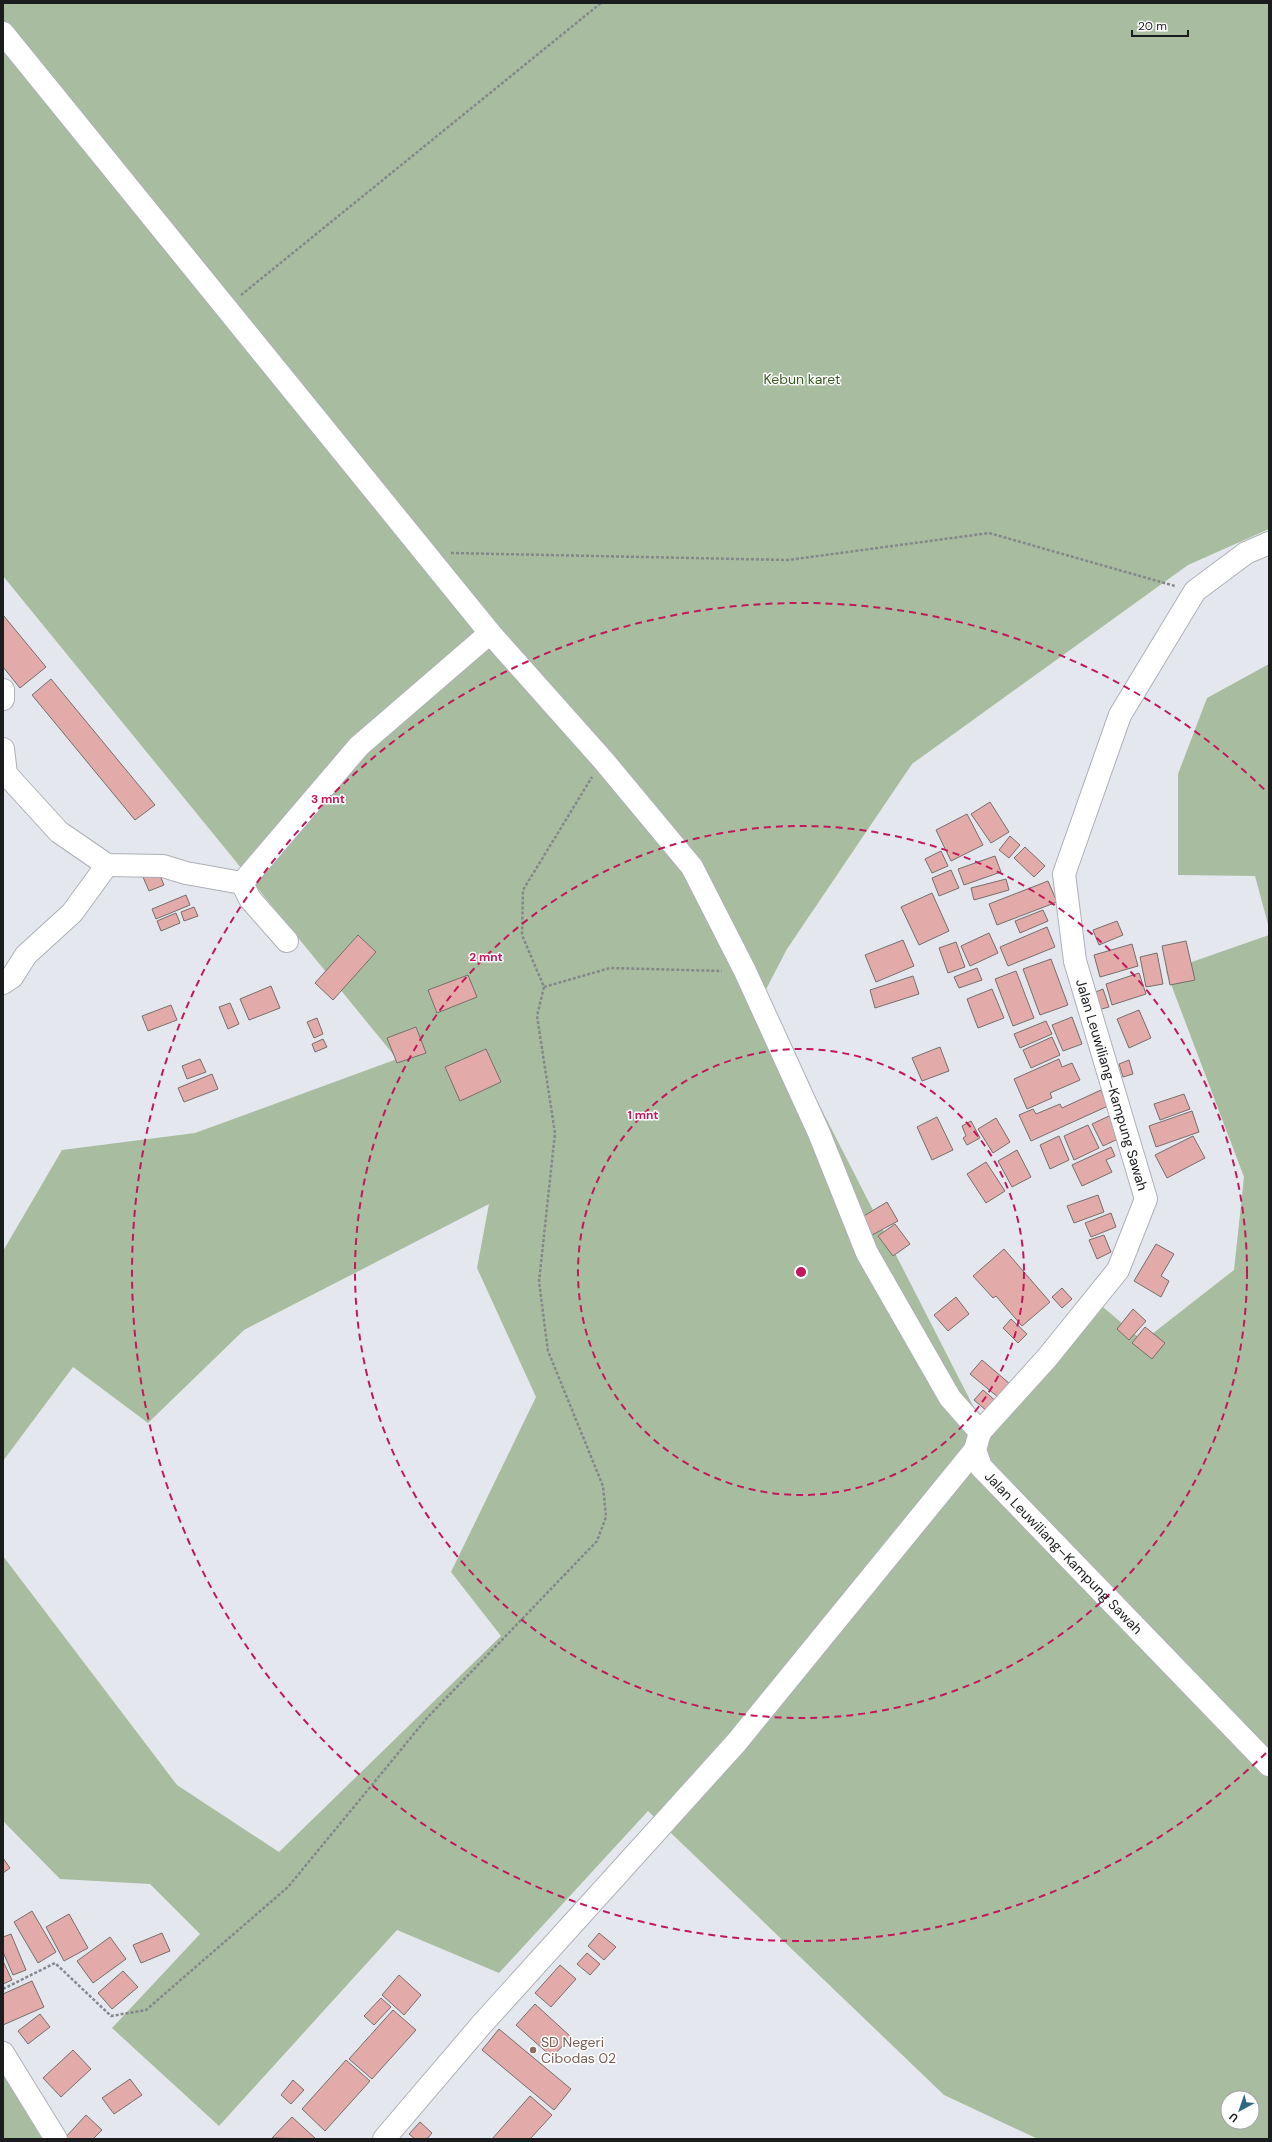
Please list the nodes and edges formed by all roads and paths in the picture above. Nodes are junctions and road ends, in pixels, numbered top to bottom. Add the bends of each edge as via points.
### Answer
1 (600, 3) edge
2 (3, 33) edge
3 (226, 307) junction
4 (1269, 543) edge
5 (424, 552) junction
6 (1195, 591) junction
7 (490, 633) junction
8 (3, 690) edge
9 (3, 699) edge
10 (3, 748) edge
11 (603, 760) junction
12 (107, 865) junction
13 (242, 883) junction
14 (287, 941) dead end
15 (745, 971) junction
16 (3, 983) edge
17 (544, 987) junction
18 (977, 1441) junction
19 (1269, 1765) edge
20 (3, 1989) edge
21 (3, 2053) edge
22 (56, 2139) edge
23 (384, 2139) edge

1 - 3 path
2 - 3 street
3 - 5 street
4 - 6 street, Jalan Leuwiliang–Kampung Sawah via 1246,553
5 - 6 path via 788,560 989,533
5 - 7 street
6 - 18 street, Jalan Leuwiliang–Kampung Sawah via 1120,715 1064,874 1075,961 1146,1199 1118,1270
7 - 11 street
7 - 13 street via 359,746
8 - 9 street
10 - 12 street via 6,774 59,832
11 - 15 street via 692,867
11 - 17 path via 524,890 522,935
12 - 13 street via 162,866
12 - 16 street via 72,913 26,955 12,977
13 - 14 street via 250,899
15 - 17 path via 610,968
15 - 18 street via 819,1133 867,1254
17 - 20 path via 537,1016 556,1133 539,1282 548,1350 603,1486 606,1517 597,1541 427,1718 288,1887 146,2010 111,2016 55,1963
18 - 19 street, Jalan Leuwiliang–Kampung Sawah via 981,1467
18 - 23 street via 736,1742 482,2024
21 - 22 street

